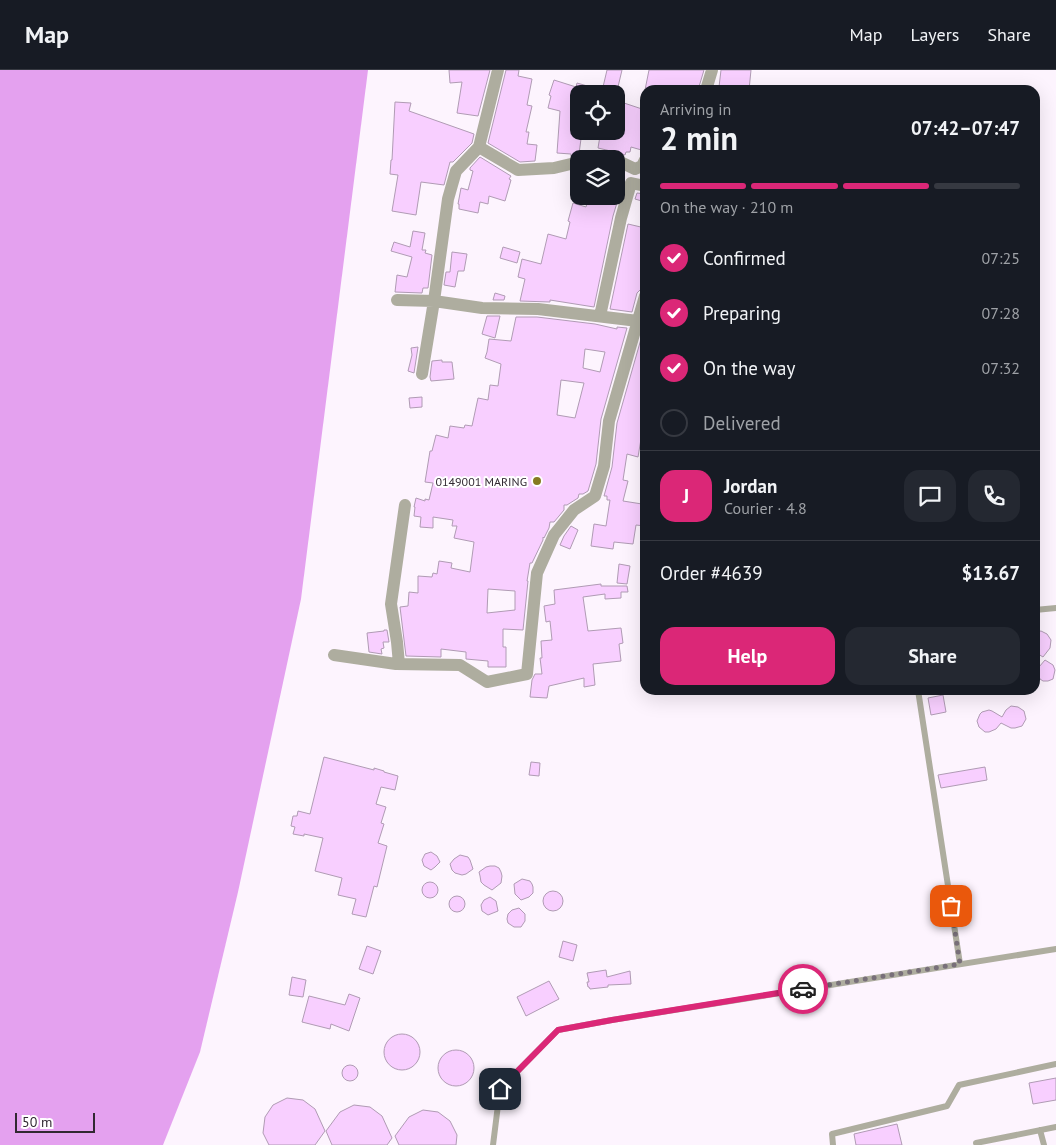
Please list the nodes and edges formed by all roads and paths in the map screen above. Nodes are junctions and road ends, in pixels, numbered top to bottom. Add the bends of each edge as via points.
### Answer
1 (498, 70) edge
2 (712, 70) edge
3 (708, 85) edge
4 (479, 147) junction
5 (625, 164) edge
6 (570, 165) edge
7 (640, 167) edge
8 (640, 185) edge
9 (397, 300) dead end
10 (434, 301) junction
11 (640, 314) edge
12 (600, 316) junction
13 (638, 321) junction
14 (422, 374) dead end
15 (405, 505) dead end
16 (1056, 608) edge
17 (1040, 610) edge
18 (334, 655) dead end
19 (399, 664) junction
20 (919, 695) edge
21 (1056, 949) edge
22 (960, 964) junction
23 (1056, 1064) edge
24 (1056, 1127) edge
25 (1040, 1130) junction
26 (976, 1143) dead end
27 (493, 1145) edge
28 (833, 1145) edge
29 (1044, 1145) edge

1 - 4 street
2 - 3 street
4 - 6 street via 518,170
4 - 10 street via 456,171 448,200
5 - 7 street via 635,169
8 - 12 street via 631,182 620,218
9 - 10 street
10 - 12 street via 482,308
10 - 14 street
11 - 13 street
12 - 13 street
13 - 19 street via 609,421 604,466 595,496 574,510 554,535 537,573 527,674 487,682 460,665
15 - 19 street via 391,604
16 - 17 lane
18 - 19 street
20 - 22 lane
21 - 22 lane
22 - 27 lane via 558,1030 500,1089
23 - 28 lane via 959,1085 948,1106 832,1134
24 - 25 lane
25 - 26 lane
25 - 29 lane

